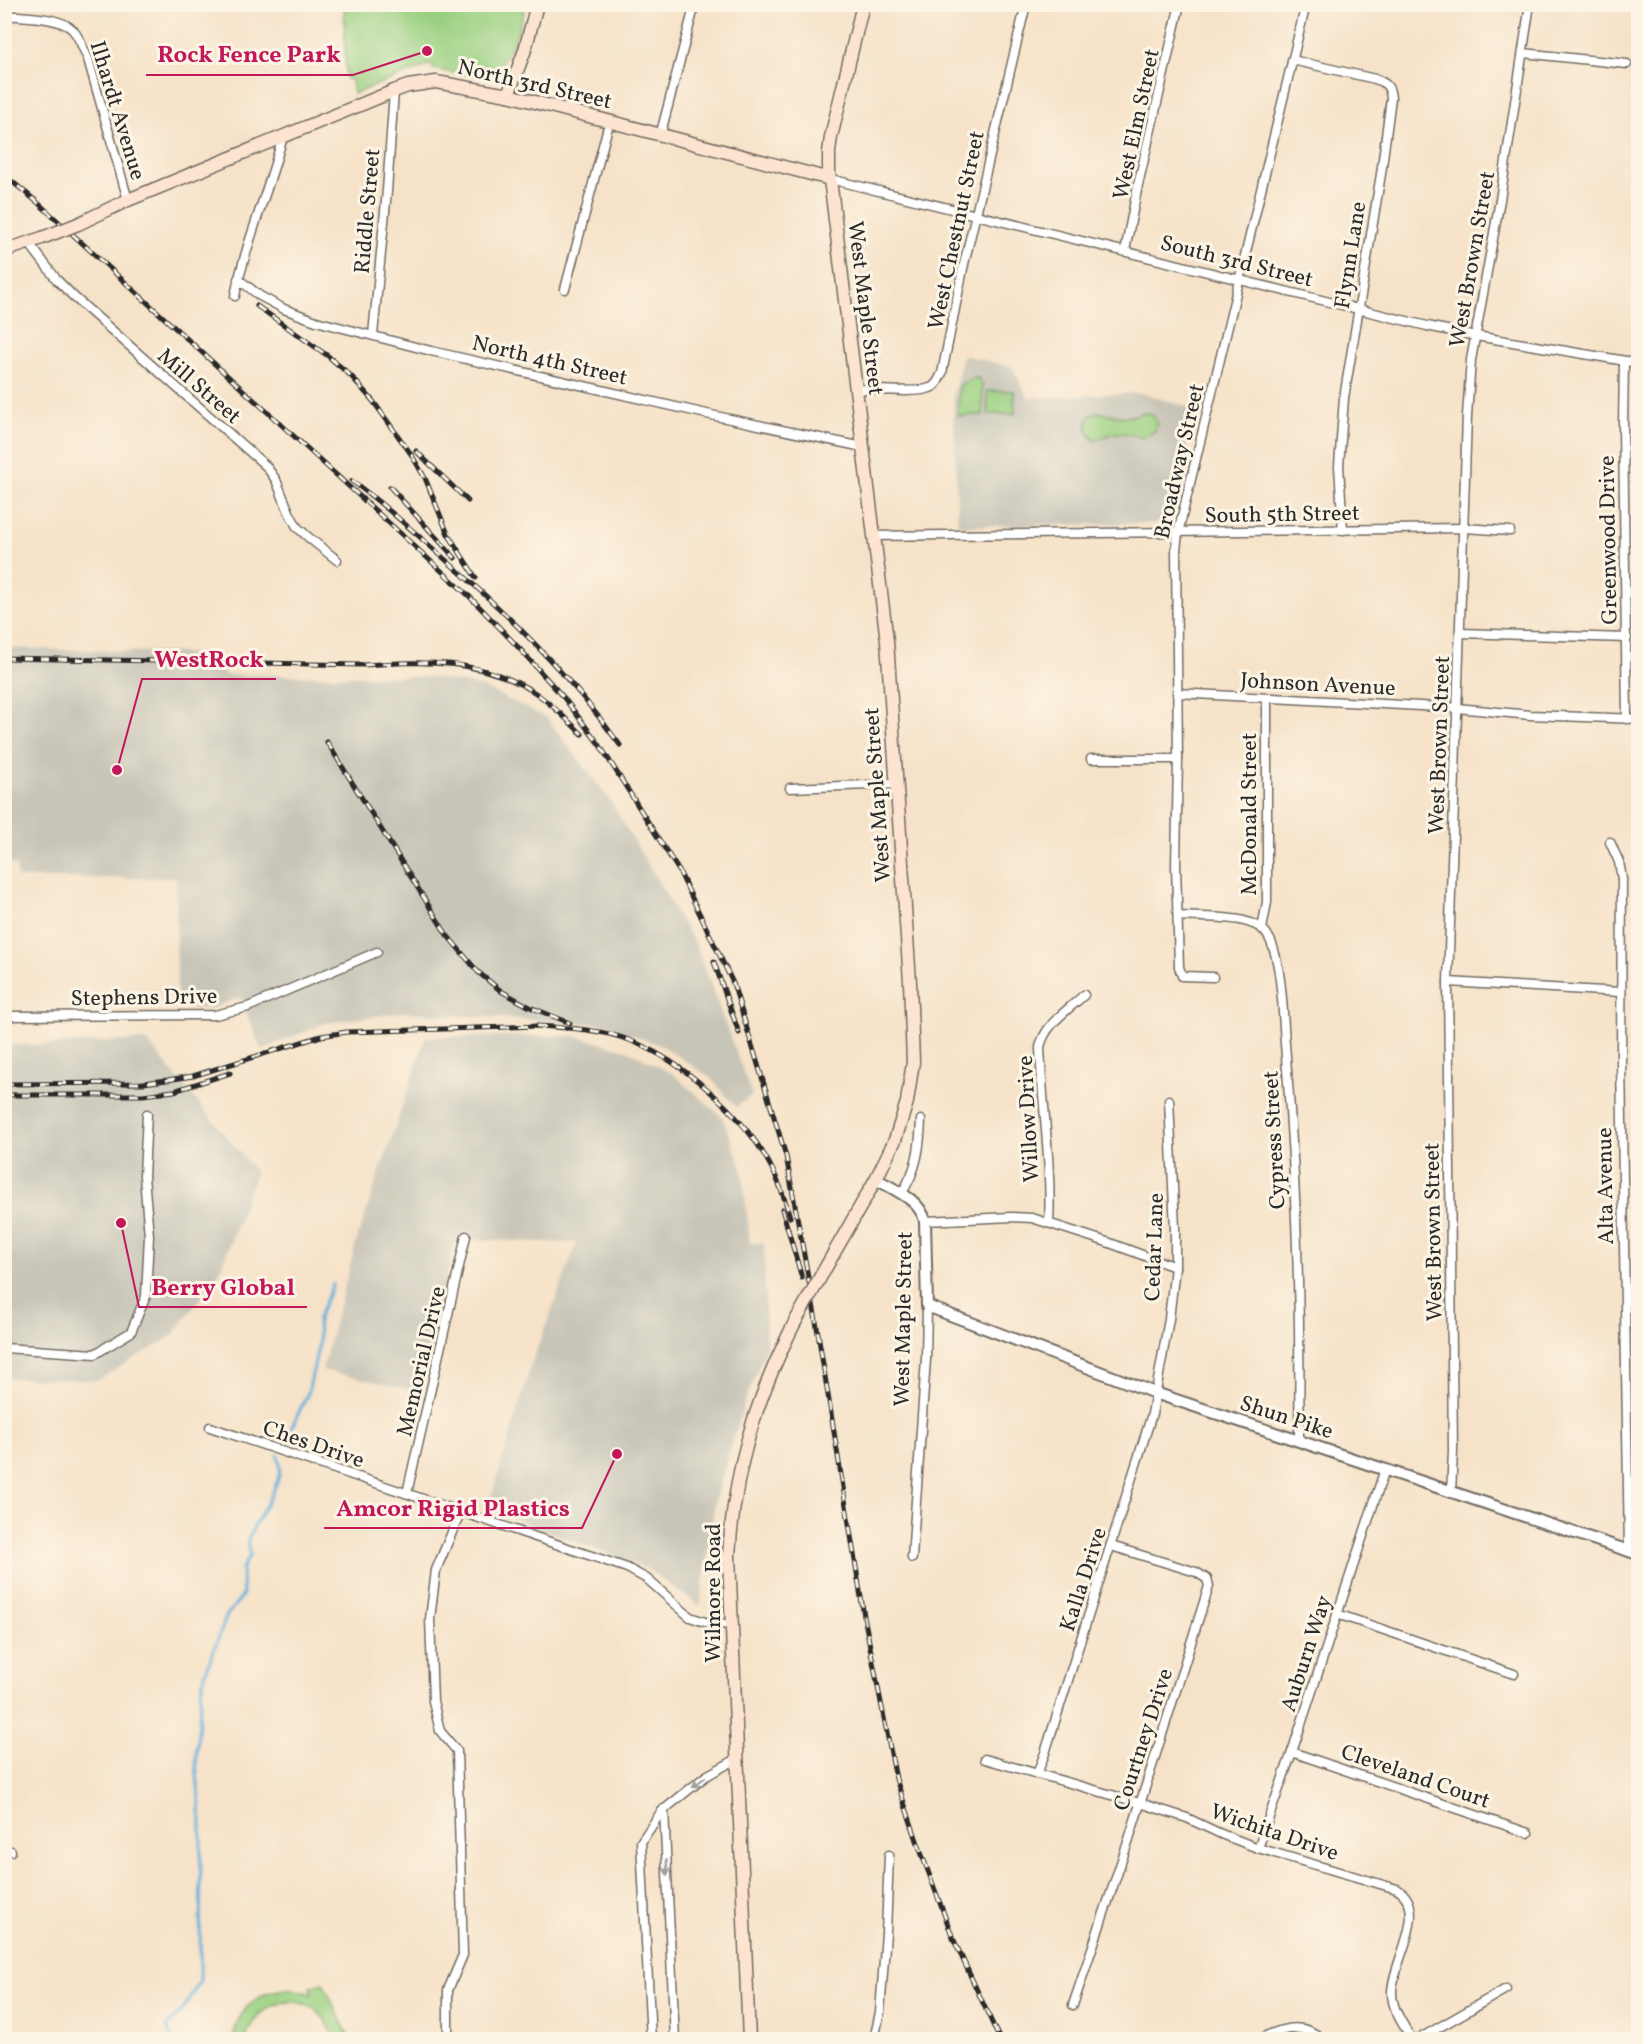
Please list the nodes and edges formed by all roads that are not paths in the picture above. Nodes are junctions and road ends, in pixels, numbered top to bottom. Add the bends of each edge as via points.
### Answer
1 (537, 4) edge
2 (695, 4) edge
3 (863, 4) edge
4 (1026, 4) edge
5 (1180, 4) edge
6 (1305, 4) edge
7 (1530, 4) edge
8 (4, 15) edge
9 (1523, 53) junction
10 (1292, 60) junction
11 (1627, 64) dead end
12 (393, 91) junction
13 (508, 95) junction
14 (609, 123) junction
15 (283, 136) junction
16 (660, 136) junction
17 (830, 179) junction
18 (128, 200) junction
19 (976, 214) junction
20 (29, 243) junction
21 (4, 251) edge
22 (1125, 251) junction
23 (238, 279) junction
24 (1239, 279) junction
25 (565, 289) dead end
26 (235, 296) dead end
27 (1358, 309) junction
28 (373, 335) junction
29 (1476, 336) junction
30 (1624, 361) junction
31 (1638, 363) edge
32 (856, 389) junction
33 (863, 447) junction
34 (1464, 528) junction
35 (1343, 530) junction
36 (1510, 531) dead end
37 (1178, 533) junction
38 (874, 536) junction
39 (338, 560) dead end
40 (1460, 633) junction
41 (1627, 638) junction
42 (1177, 693) junction
43 (1267, 699) junction
44 (1457, 708) junction
45 (1627, 718) junction
46 (1638, 719) edge
47 (1091, 759) dead end
48 (1178, 759) junction
49 (897, 784) junction
50 (790, 788) dead end
51 (1610, 842) dead end
52 (1178, 916) junction
53 (1262, 929) junction
54 (377, 952) dead end
55 (1213, 977) dead end
56 (1448, 982) junction
57 (1620, 992) junction
58 (1084, 995) dead end
59 (4, 1016) edge
60 (1169, 1100) dead end
61 (147, 1114) dead end
62 (921, 1120) dead end
63 (876, 1179) junction
64 (901, 1194) junction
65 (925, 1221) junction
66 (1049, 1223) junction
67 (466, 1236) dead end
68 (1175, 1268) junction
69 (927, 1306) junction
70 (4, 1348) edge
71 (1155, 1394) junction
72 (210, 1427) dead end
73 (1299, 1440) junction
74 (1385, 1469) junction
75 (407, 1493) junction
76 (1451, 1493) junction
77 (461, 1511) junction
78 (1111, 1546) junction
79 (1634, 1553) edge
80 (912, 1558) dead end
81 (1337, 1614) junction
82 (730, 1625) junction
83 (1514, 1674) dead end
84 (1292, 1752) junction
85 (737, 1759) junction
86 (985, 1759) dead end
87 (1037, 1774) junction
88 (1140, 1803) junction
89 (664, 1809) junction
90 (1528, 1833) dead end
91 (1258, 1848) junction
92 (889, 1855) dead end
93 (1506, 1989) dead end
94 (1072, 2005) dead end
95 (448, 2040) edge
96 (651, 2040) edge
97 (675, 2040) edge
98 (749, 2040) edge
99 (874, 2040) edge
100 (1259, 2040) edge
101 (1323, 2040) edge
102 (1412, 2040) edge
103 (1417, 2040) edge

1 - 13 main road
2 - 16 street
3 - 17 main road, West Maple Street via 831,137
4 - 19 street, West Chestnut Street
5 - 22 street, West Elm Street
6 - 10 street, Broadway Street
7 - 9 street, West Brown Street
8 - 18 street, Ilhardt Avenue via 58,22 71,28 79,38
9 - 11 street
9 - 29 street, West Brown Street
10 - 24 street, Broadway Street
10 - 27 street, Flynn Lane via 1375,79 1390,89 1381,174
12 - 13 main road, North 3rd Street via 436,82
12 - 15 main road, North 3rd Street
12 - 28 street, Riddle Street
13 - 14 main road, North 3rd Street
14 - 16 main road, North 3rd Street
14 - 25 street
15 - 18 main road, North 3rd Street
15 - 23 street
16 - 17 main road, North 3rd Street
17 - 19 street, South 3rd Street
17 - 32 main road, West Maple Street
18 - 20 main road, North 3rd Street, bridge
19 - 22 street, South 3rd Street
19 - 32 street, West Chestnut Street via 944,367 937,383 917,390
20 - 21 main road, North 3rd Street
20 - 39 street, Mill Street via 74,297 266,466 297,526
22 - 24 street, South 3rd Street
23 - 26 street
23 - 28 street, North 4th Street via 284,309
24 - 27 street, South 3rd Street
24 - 37 street, Broadway Street
27 - 29 street, South 3rd Street
27 - 35 street, Flynn Lane via 1339,444
28 - 33 street, North 4th Street
29 - 30 street, South 3rd Street
29 - 34 street, West Brown Street via 1468,388
30 - 31 street, South 3rd Street
30 - 41 street, Greenwood Drive
32 - 33 main road, West Maple Street
33 - 38 main road, West Maple Street
34 - 35 street, South 5th Street
34 - 36 street, South 5th Street
34 - 40 street, West Brown Street
35 - 37 street, South 5th Street
37 - 38 street, South 5th Street
37 - 42 street, Broadway Street
38 - 49 main road, West Maple Street via 887,642
40 - 41 street
40 - 44 street, West Brown Street
41 - 45 street, Greenwood Drive
42 - 43 street, Johnson Avenue
42 - 48 street, Broadway Street
43 - 44 street, Johnson Avenue
43 - 53 street, McDonald Street via 1267,902
44 - 45 street, Johnson Avenue
44 - 56 street, West Brown Street
45 - 46 street, Johnson Avenue
47 - 48 street
48 - 52 street, Broadway Street
49 - 50 street
49 - 63 main road, West Maple Street via 913,1062 902,1121
51 - 57 street, Alta Avenue via 1622,879
52 - 53 street via 1245,921
52 - 55 street, Broadway Street via 1182,976
53 - 73 street, Cypress Street via 1268,936 1278,974 1289,1098 1297,1237
54 - 59 street, Stephens Drive via 248,1007 215,1015
56 - 57 street
56 - 76 street, West Brown Street via 1454,1451
57 - 79 street, Alta Avenue
58 - 66 street, Willow Drive via 1049,1026 1041,1047
60 - 68 street, Cedar Lane
61 - 70 street via 146,1296 131,1332 95,1354
62 - 64 street via 917,1160
63 - 64 street, West Maple Street
63 - 82 main road, Wilmore Road, bridge via 794,1324 762,1394 747,1439 737,1480 729,1556
64 - 65 street, West Maple Street via 920,1208
65 - 66 street via 1012,1217
65 - 69 street, West Maple Street
66 - 68 street
67 - 75 street, Memorial Drive
68 - 71 street, Cedar Lane
69 - 71 street, Shun Pike
69 - 80 street, West Maple Street
71 - 73 street, Shun Pike
71 - 78 street, Kalla Drive
72 - 75 street, Ches Drive
73 - 74 street, Shun Pike
74 - 76 street, Shun Pike
74 - 81 street, Auburn Way
75 - 77 street, Ches Drive
76 - 79 street, Shun Pike
77 - 82 street, Ches Drive via 627,1568 690,1617
77 - 95 street via 436,1570 430,1619 433,1701 440,1731 457,1751 463,1955 448,1990
78 - 87 street, Kalla Drive
78 - 88 street, Courtney Drive via 1196,1572 1208,1580 1209,1586
81 - 83 street
81 - 84 street, Auburn Way
82 - 85 main road, Wilmore Road
84 - 90 street, Cleveland Court
84 - 91 street, Auburn Way
85 -> 89 street via 706,1776
85 - 98 main road, Wilmore Road
86 - 87 street, Wichita Drive
87 - 88 street, Wichita Drive
88 - 91 street, Wichita Drive
88 - 94 street, Courtney Drive
89 - 96 street via 641,1842
89 -> 97 street
91 - 102 street, Wichita Drive via 1396,1889 1409,1900 1411,1917 1392,1990 1396,2010
92 - 99 street via 880,2012
93 - 103 street
100 - 101 street via 1286,2028 1301,2028

